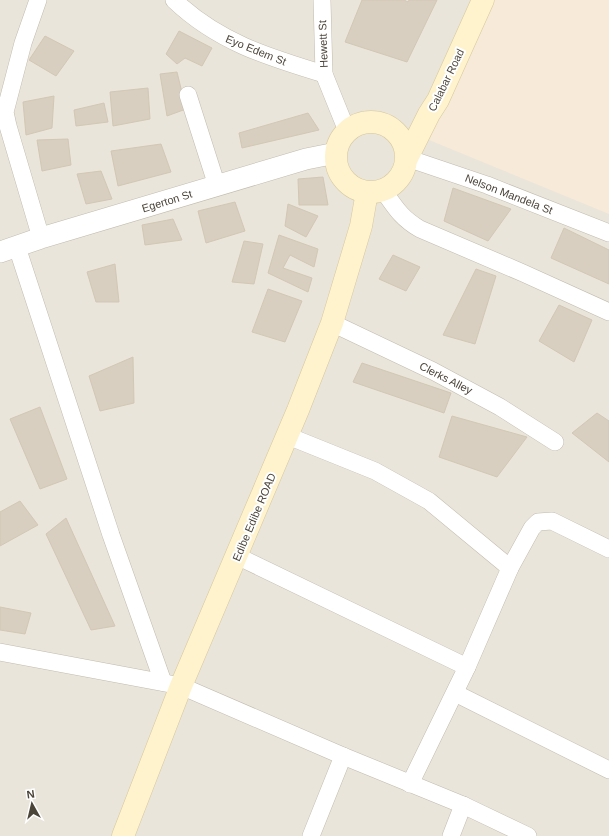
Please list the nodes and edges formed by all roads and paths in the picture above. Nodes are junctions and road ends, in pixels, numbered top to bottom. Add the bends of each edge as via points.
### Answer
1 (38, 0) edge
2 (174, 0) edge
3 (322, 0) edge
4 (469, 0) edge
5 (483, 0) edge
6 (324, 74) junction
7 (188, 95) dead end
8 (3, 111) edge
9 (346, 131) junction
10 (400, 135) junction
11 (336, 153) junction
12 (407, 158) junction
13 (217, 186) junction
14 (375, 191) junction
15 (609, 233) edge
16 (42, 238) junction
17 (8, 250) edge
18 (609, 312) edge
19 (332, 323) junction
20 (288, 436) junction
21 (555, 442) dead end
22 (609, 549) edge
23 (237, 556) junction
24 (510, 568) junction
25 (0, 652) edge
26 (467, 667) junction
27 (172, 684) junction
28 (455, 693) junction
29 (343, 756) junction
30 (609, 770) edge
31 (410, 784) junction
32 (463, 805) junction
33 (123, 836) edge
34 (311, 836) edge
35 (451, 836) edge
36 (528, 836) edge

1 - 8 street
2 - 6 street, Eyo Edem St via 196,19 229,40
3 - 6 street, Hewett St
4 - 10 main road, Calabar Road via 433,84
5 - 12 main road, Calabar Road via 438,100
6 - 9 street, Hewett St
7 - 13 street
8 - 16 street
9 - 10 main road via 356,124 380,122
9 - 11 main road via 339,141
10 - 12 main road
11 - 13 street, Egerton St via 306,159
11 - 14 main road via 336,164 347,183 356,189
12 - 14 main road via 400,178 392,185
12 - 15 street, Nelson Mandela St via 487,185
13 - 16 street, Egerton St
14 - 18 street via 409,223
14 - 19 main road, Edibe Edibe ROAD via 361,226
16 - 17 street, Egerton St
17 - 27 street via 111,535
19 - 20 main road, Edibe Edibe ROAD
19 - 21 street, Clerks Alley via 500,406
20 - 23 main road, Edibe Edibe ROAD
20 - 24 street via 375,471 429,501
22 - 24 street via 552,521 538,522 532,528
23 - 26 street
23 - 27 main road, Edibe Edibe ROAD
24 - 26 street
25 - 27 street
26 - 28 street
27 - 29 street
27 - 33 main road, Edibe Edibe ROAD
28 - 30 street
28 - 31 street
29 - 31 street
29 - 34 street
31 - 32 street
32 - 35 street
32 - 36 street

